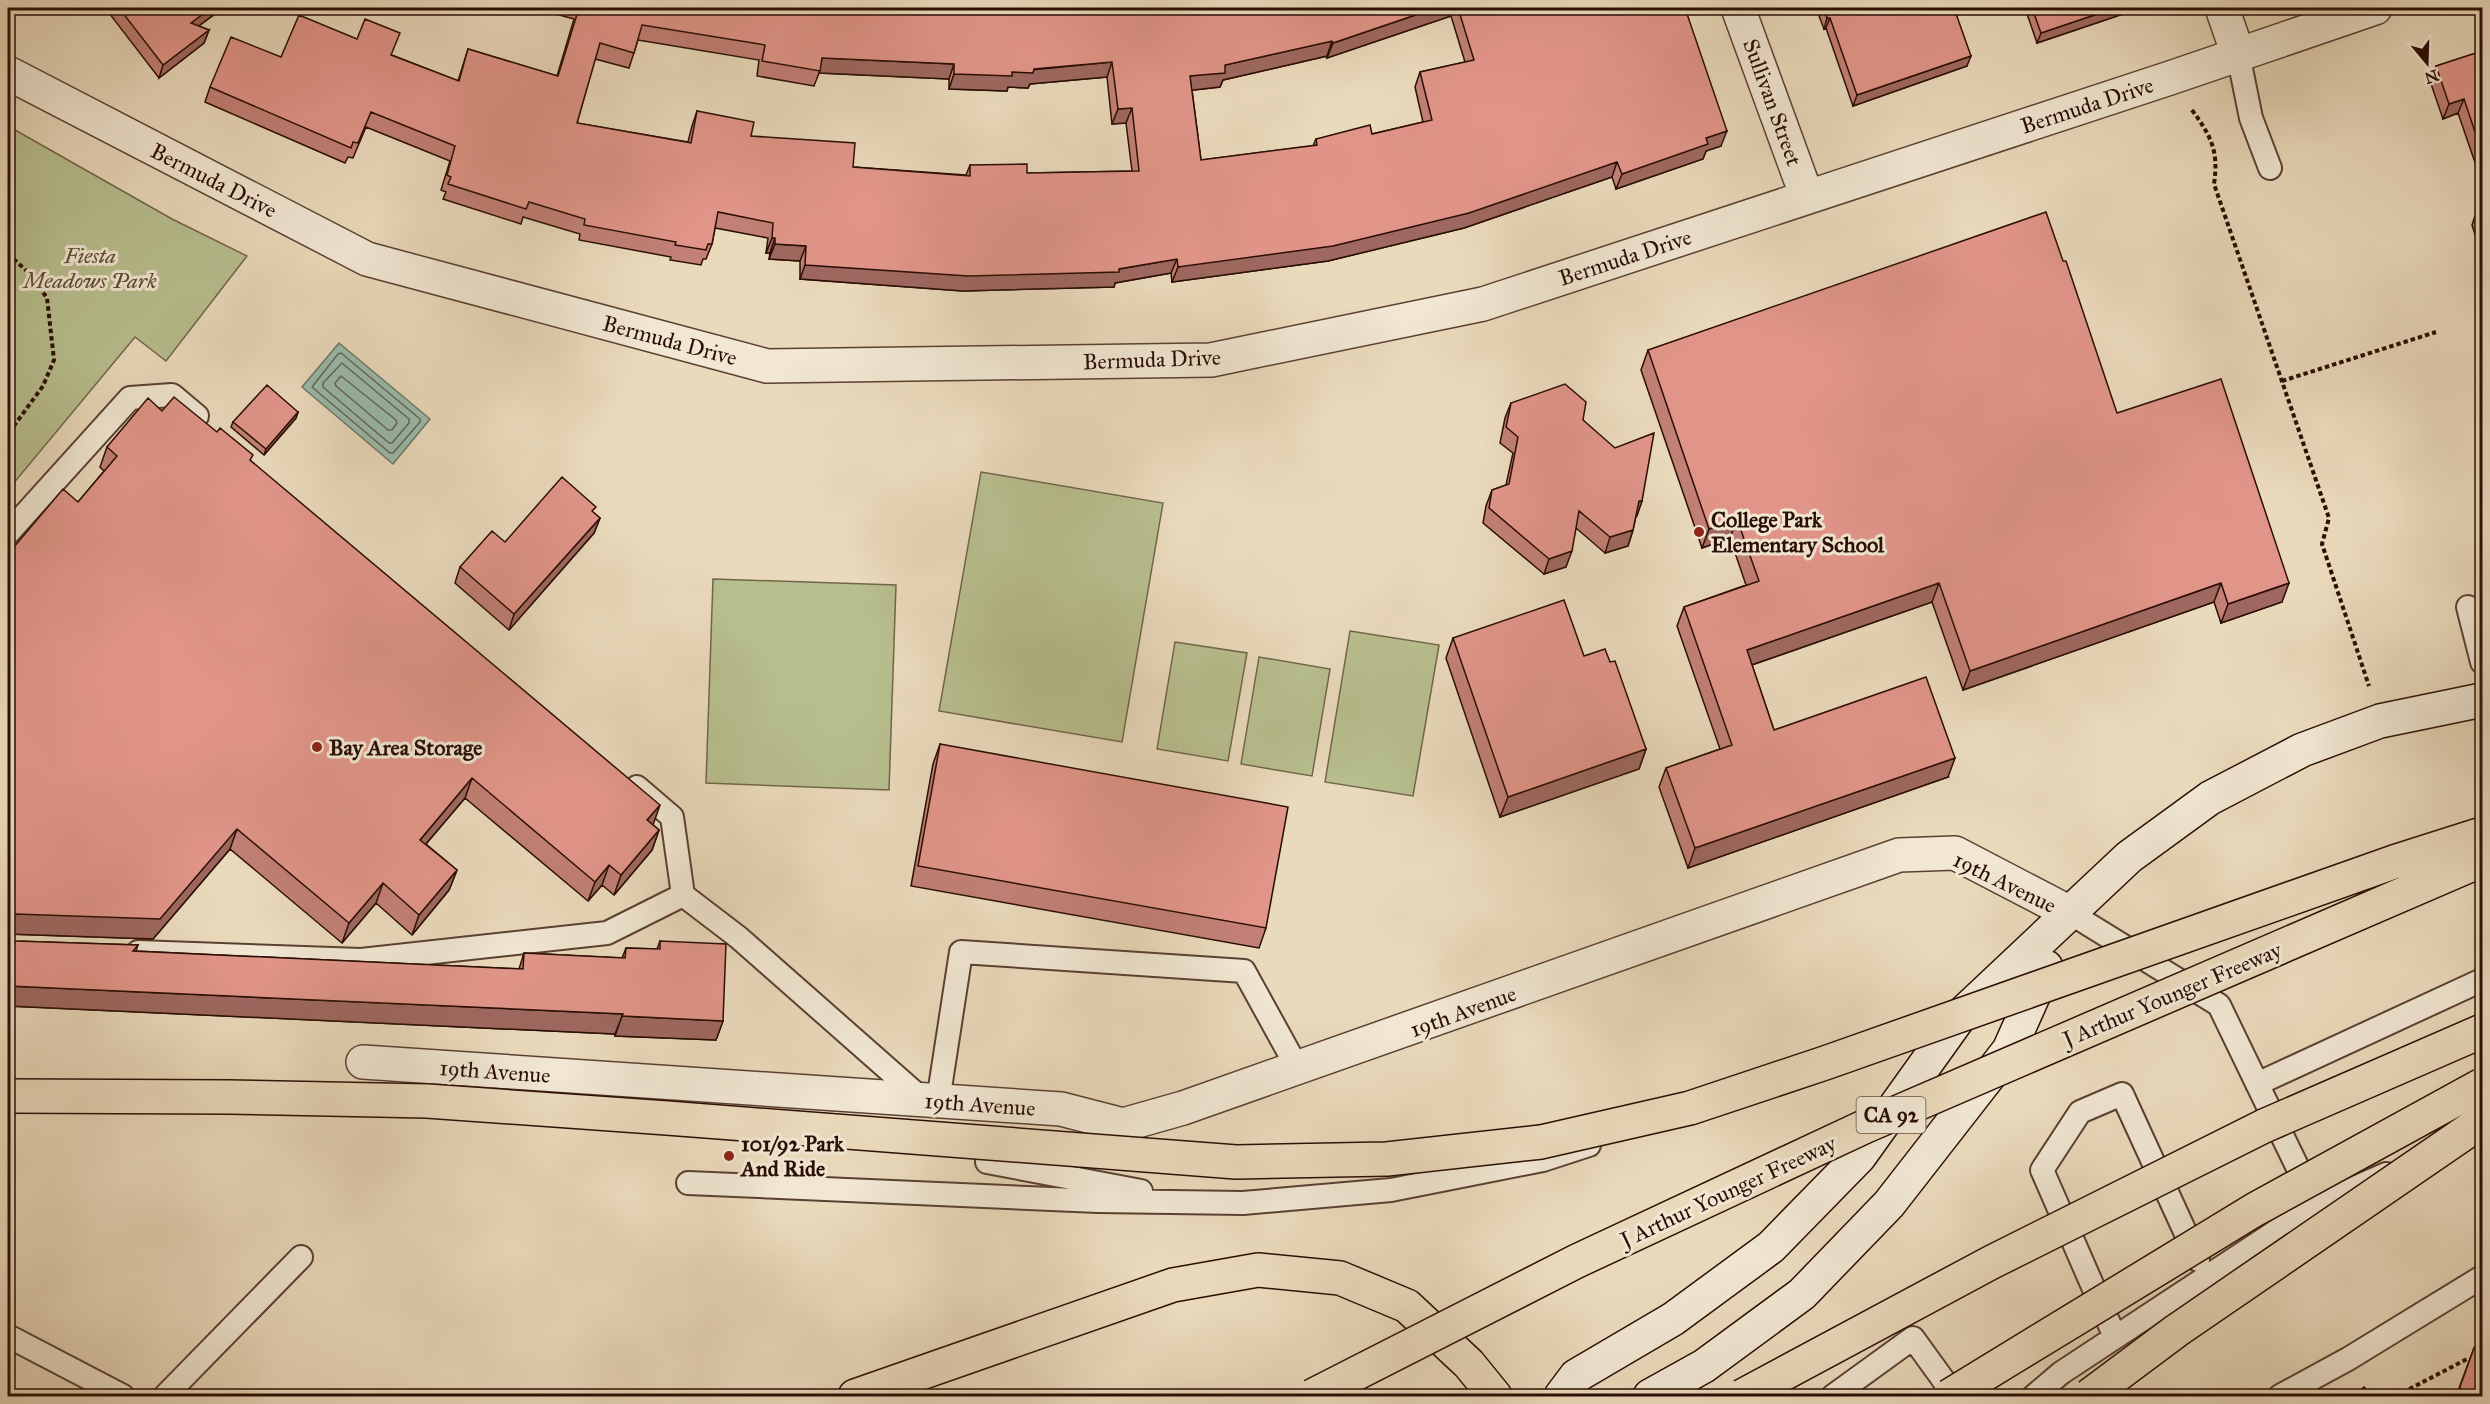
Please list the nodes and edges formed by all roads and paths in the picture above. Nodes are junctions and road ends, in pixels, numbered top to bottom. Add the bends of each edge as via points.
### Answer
1 (1738, 8) edge
2 (2222, 8) edge
3 (2375, 8) edge
4 (2238, 54) junction
5 (8, 73) edge
6 (2170, 78) junction
7 (2270, 168) dead end
8 (1807, 197) junction
9 (8, 254) edge
10 (2436, 332) dead end
11 (2282, 381) junction
12 (208, 426) edge
13 (8, 434) edge
14 (8, 533) edge
15 (2468, 607) dead end
16 (2481, 656) edge
17 (2482, 700) edge
18 (2380, 721) junction
19 (618, 771) edge
20 (2482, 834) edge
21 (2482, 860) edge
22 (2482, 866) edge
23 (683, 895) junction
24 (2070, 914) junction
25 (114, 951) edge
26 (2482, 980) edge
27 (2196, 991) junction
28 (2482, 1031) edge
29 (363, 1062) dead end
30 (1825, 1063) junction
31 (1298, 1069) junction
32 (2257, 1084) junction
33 (2482, 1085) edge
34 (8, 1096) edge
35 (930, 1101) junction
36 (2482, 1121) edge
37 (2482, 1130) edge
38 (987, 1162) dead end
39 (2476, 1172) dead end
40 (688, 1183) dead end
41 (2482, 1185) edge
42 (1163, 1195) dead end
43 (2316, 1205) junction
44 (301, 1257) dead end
45 (2482, 1277) edge
46 (2206, 1278) junction
47 (8, 1336) edge
48 (2115, 1337) junction
49 (2469, 1358) edge
50 (2405, 1394) edge
51 (123, 1396) edge
52 (165, 1396) edge
53 (855, 1396) edge
54 (1312, 1396) edge
55 (1495, 1396) edge
56 (1561, 1396) edge
57 (1650, 1396) edge
58 (1742, 1396) edge
59 (1833, 1396) edge
60 (1949, 1396) edge
61 (1955, 1396) edge
62 (2034, 1396) edge
63 (2089, 1396) edge
64 (2280, 1396) edge
65 (2396, 1396) edge

1 - 8 street, Sullivan Street
2 - 4 street
3 - 4 street, Bermuda Drive
4 - 6 street, Bermuda Drive
4 - 7 lane via 2251,118
5 - 8 street, Bermuda Drive via 367,258 766,366 1211,360 1483,304
6 - 8 street, Bermuda Drive
6 - 11 path via 2207,131 2217,162 2214,184
9 - 13 path via 30,274 47,298 54,360 43,386
10 - 11 path
11 - 18 path via 2329,518 2322,544
12 - 14 lane via 172,395 130,398
15 - 16 lane
17 - 18 street, 19th Avenue
18 - 24 street, 19th Avenue via 2302,750 2210,798 2129,857
19 - 23 lane via 672,817
20 - 30 highway, bridge
21 - 54 highway, J Arthur Younger Freeway / CA 92, bridge via 1866,1126 1577,1261
22 - 27 lane
23 - 25 lane via 607,933 361,960
23 - 35 lane
24 - 27 lane
24 - 31 street, 19th Avenue via 1955,853 1899,855
24 - 56 street via 1960,1016 1859,1157 1772,1247 1673,1319 1576,1376
24 - 57 street via 2009,1050 1889,1204 1802,1294 1704,1366
26 - 32 lane
27 - 32 lane via 2219,1005
28 - 58 highway, bridge via 2264,1126 1992,1262
29 - 35 street, 19th Avenue
30 - 34 highway, bridge via 1690,1108 1540,1142 1387,1159 1236,1162 427,1101
30 - 40 lane, bridge via 1543,1160 1391,1190 1243,1203 1098,1201
31 - 35 street, 19th Avenue via 1123,1125 1061,1109
31 - 35 lane via 1244,971 961,952
32 - 43 lane
33 - 60 highway, bridge via 2254,1210
36 - 63 highway, bridge via 2186,1324
37 - 43 lane
38 - 42 lane
39 - 41 path
43 - 46 lane
44 - 52 lane
45 - 64 lane
46 - 48 lane
46 - 48 lane via 2122,1094 2080,1112 2042,1170
47 - 51 lane
48 - 62 lane
49 - 50 path
50 - 65 path
53 - 55 highway via 1173,1285 1258,1270 1340,1278 1407,1306 1469,1364
59 - 61 lane via 1913,1338

